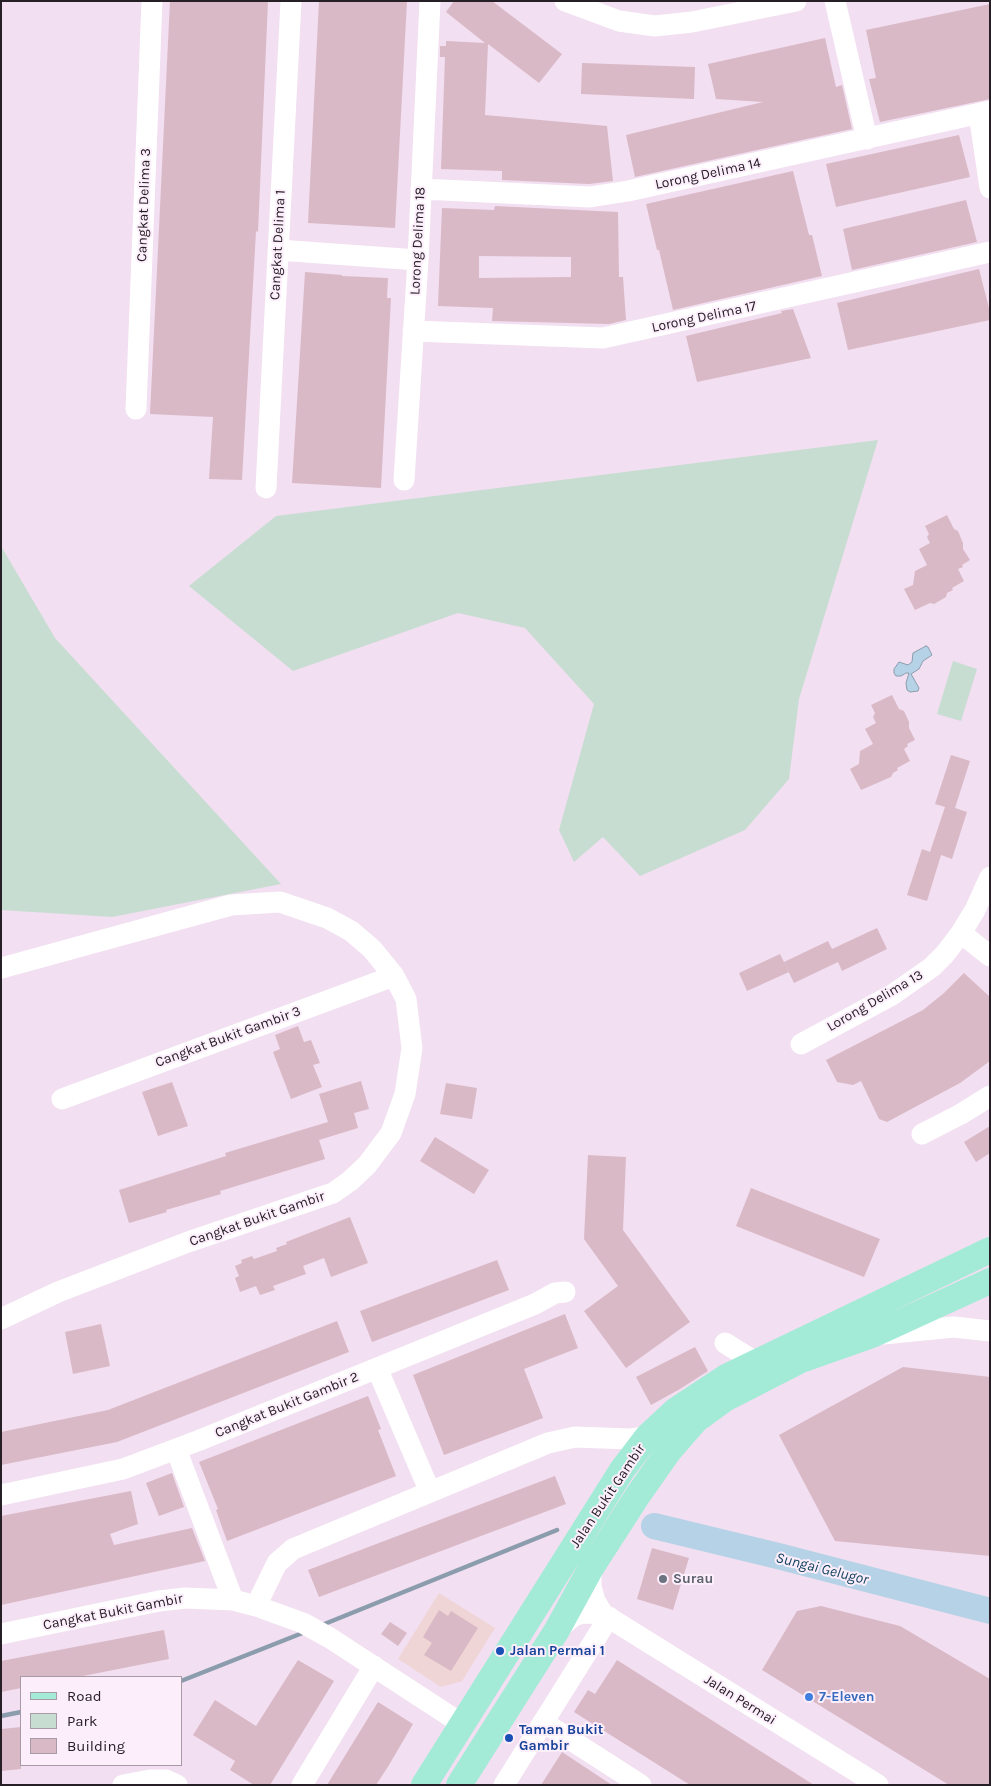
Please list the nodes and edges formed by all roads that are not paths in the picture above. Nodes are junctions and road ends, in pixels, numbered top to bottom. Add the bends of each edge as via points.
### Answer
1 (152, 1) edge
2 (291, 1) edge
3 (430, 1) edge
4 (565, 1) edge
5 (796, 1) edge
6 (835, 1) edge
7 (757, 5) edge
8 (984, 112) edge
9 (867, 139) junction
10 (990, 188) edge
11 (421, 189) junction
12 (278, 250) junction
13 (990, 252) edge
14 (418, 260) junction
15 (413, 331) junction
16 (136, 409) dead end
17 (404, 480) dead end
18 (266, 488) dead end
19 (990, 877) edge
20 (961, 933) junction
21 (990, 956) edge
22 (1, 968) edge
23 (394, 976) junction
24 (801, 1044) dead end
25 (990, 1096) edge
26 (62, 1099) dead end
27 (922, 1134) dead end
28 (987, 1258) edge
29 (990, 1281) edge
30 (565, 1292) dead end
31 (1, 1319) edge
32 (990, 1331) edge
33 (872, 1335) junction
34 (377, 1368) junction
35 (648, 1436) junction
36 (603, 1438) junction
37 (176, 1449) junction
38 (622, 1470) junction
39 (430, 1492) junction
40 (1, 1495) edge
41 (591, 1568) junction
42 (233, 1600) junction
43 (256, 1606) junction
44 (606, 1615) junction
45 (557, 1630) junction
46 (1, 1634) edge
47 (374, 1666) junction
48 (543, 1722) junction
49 (462, 1724) junction
50 (123, 1785) edge
51 (177, 1785) edge
52 (302, 1785) edge
53 (424, 1785) edge
54 (459, 1785) edge
55 (504, 1785) edge
56 (641, 1785) edge
57 (878, 1785) edge

1 - 16 street, Cangkat Delima 3
2 - 12 street, Cangkat Delima 1
3 - 11 street, Lorong Delima 18
4 - 7 street via 618,21 655,26 692,22
5 - 7 street
6 - 9 street
8 - 9 street, Lorong Delima 14
8 - 10 street
9 - 11 street, Lorong Delima 14 via 590,198
11 - 14 street, Lorong Delima 18
12 - 14 street
12 - 18 street, Cangkat Delima 1
13 - 15 street, Lorong Delima 17 via 603,338
14 - 15 street, Lorong Delima 18
15 - 17 street, Lorong Delima 18
19 - 20 street, Lorong Delima 13
20 - 21 street
20 - 24 street, Lorong Delima 13 via 932,967 911,983
22 - 23 street, Cangkat Bukit Gambir via 231,905 280,902 327,918 351,932 372,949
23 - 26 street, Cangkat Bukit Gambir 3
23 - 31 street, Cangkat Bukit Gambir via 406,999 410,1022 412,1048 405,1094 391,1134 350,1181 332,1193 188,1242 58,1292
25 - 27 street
28 - 35 main road, Jalan Bukit Gambir via 726,1377 676,1410
29 - 33 main road, Jalan Bukit Gambir
30 - 34 street, Cangkat Bukit Gambir 2 via 555,1293
32 - 33 street via 954,1327
33 - 41 main road, Jalan Bukit Gambir via 801,1360 724,1399 696,1420 669,1451
34 - 37 street, Cangkat Bukit Gambir 2
34 - 39 street
35 - 36 street via 638,1439
35 - 38 main road, Jalan Bukit Gambir
36 - 38 street via 620,1449
36 - 39 street via 560,1439
37 - 40 street, Cangkat Bukit Gambir 2 via 123,1469
37 - 42 street
38 - 49 main road, Jalan Bukit Gambir
39 - 43 street via 294,1549 277,1563
41 - 44 street via 595,1601
41 - 45 main road, Jalan Bukit Gambir
42 - 43 street, Cangkat Bukit Gambir
42 - 46 street, Cangkat Bukit Gambir via 185,1598 159,1601
43 - 47 street, Cangkat Bukit Gambir via 308,1626
44 - 45 street via 575,1615
44 - 48 street
44 - 57 street, Jalan Permai
45 - 54 main road, Jalan Bukit Gambir
47 - 49 street, Cangkat Bukit Gambir
47 - 52 street
48 - 55 street
48 - 56 street
49 - 53 main road, Jalan Bukit Gambir
50 - 51 street via 158,1780

